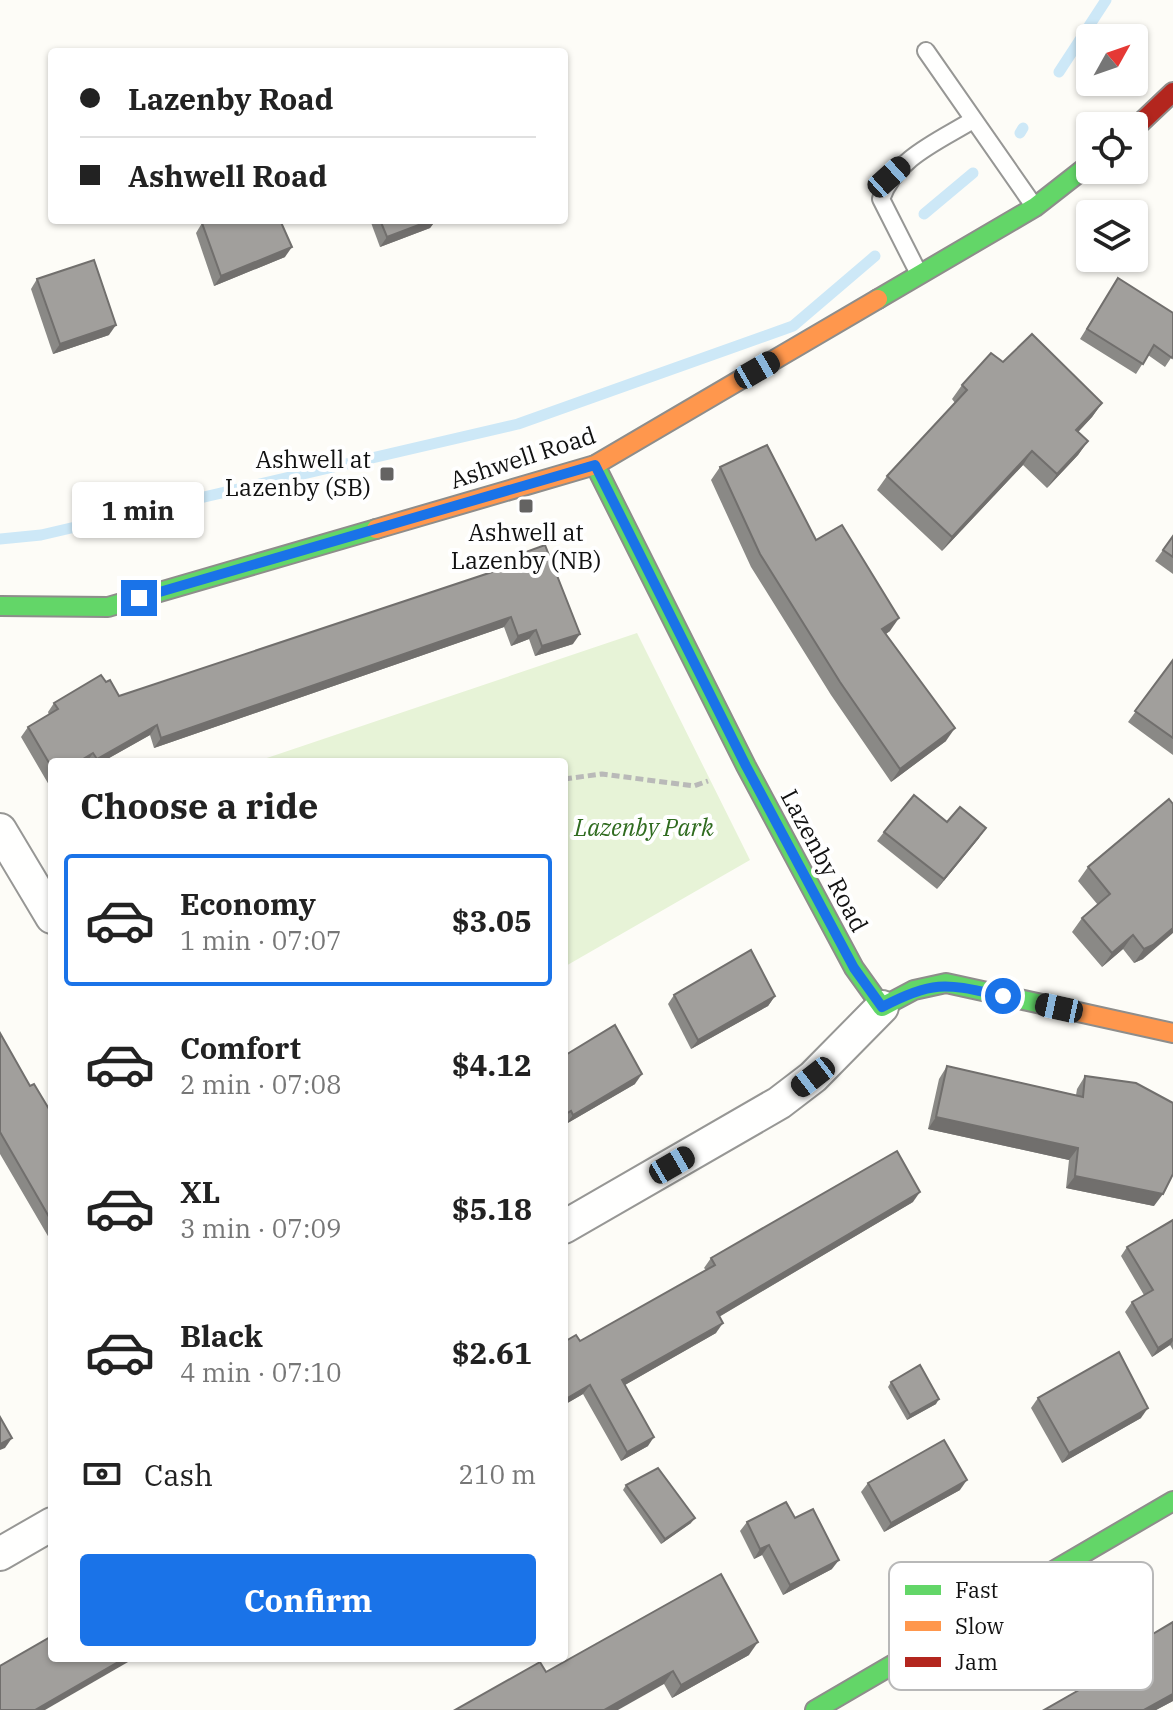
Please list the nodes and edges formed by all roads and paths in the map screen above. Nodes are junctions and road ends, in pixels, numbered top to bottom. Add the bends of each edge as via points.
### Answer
1 (926, 51) dead end
2 (1173, 92) edge
3 (1148, 116) edge
4 (973, 120) junction
5 (1076, 175) edge
6 (1035, 207) junction
7 (920, 275) junction
8 (595, 465) junction
9 (0, 606) edge
10 (746, 766) junction
11 (568, 778) edge
12 (0, 830) edge
13 (48, 910) edge
14 (882, 1007) junction
15 (1173, 1033) edge
16 (568, 1225) edge
17 (1173, 1501) edge
18 (48, 1526) edge
19 (0, 1554) edge
20 (1069, 1562) edge
21 (889, 1667) edge
22 (815, 1710) edge

1 - 4 lane
2 - 3 street
4 - 6 lane
4 - 7 lane via 910,158 889,177 881,199
5 - 6 street, Ashwell Road
6 - 7 street, Ashwell Road
7 - 8 street, Ashwell Road
8 - 9 street, Ashwell Road via 108,607
8 - 10 street, Lazenby Road
10 - 11 path via 694,786 602,774
10 - 14 street, Lazenby Road via 854,968
12 - 13 street
14 - 15 street via 914,990 946,983
14 - 16 street via 813,1077 779,1103
17 - 20 street
18 - 19 street
21 - 22 street

